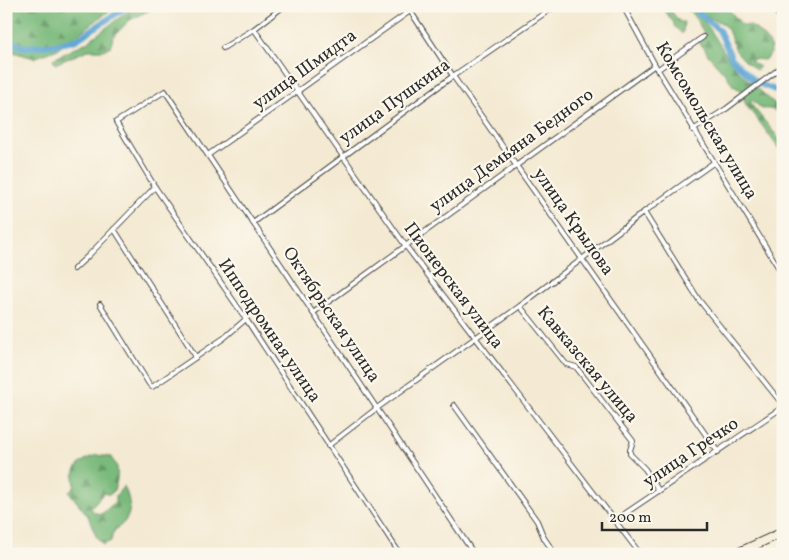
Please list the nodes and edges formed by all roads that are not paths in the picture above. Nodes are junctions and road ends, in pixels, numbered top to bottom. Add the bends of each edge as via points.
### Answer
1 (284, 6) edge
2 (407, 6) edge
3 (418, 6) edge
4 (555, 6) edge
5 (623, 6) edge
6 (771, 6) edge
7 (411, 11) junction
8 (783, 20) edge
9 (254, 29) junction
10 (703, 37) dead end
11 (223, 48) dead end
12 (783, 66) edge
13 (656, 67) junction
14 (454, 76) junction
15 (165, 91) joint
16 (299, 92) junction
17 (693, 130) junction
18 (208, 155) junction
19 (343, 157) junction
20 (713, 163) junction
21 (516, 166) junction
22 (155, 187) junction
23 (644, 212) junction
24 (253, 223) junction
25 (114, 229) junction
26 (405, 245) junction
27 (582, 258) junction
28 (74, 269) dead end
29 (783, 275) edge
30 (100, 304) dead end
31 (520, 306) junction
32 (313, 314) junction
33 (246, 319) junction
34 (476, 338) junction
35 (196, 357) junction
36 (454, 405) dead end
37 (783, 406) edge
38 (377, 408) junction
39 (328, 446) junction
40 (718, 452) junction
41 (659, 491) junction
42 (614, 521) junction
43 (400, 554) edge
44 (474, 554) edge
45 (555, 554) edge
46 (638, 554) edge

1 - 9 street
2 - 7 street, улица Крылова
3 - 7 street, улица Шмидта
4 - 14 street, улица Пушкина
5 - 13 street, Комсомольская улица
6 - 8 street
7 - 14 street, улица Крылова
7 - 16 street, улица Шмидта
9 - 11 street
9 - 16 street, Пионерская улица
10 - 13 street, улица Демьяна Бедного
12 - 17 street
13 - 17 street, Комсомольская улица
13 - 21 street, улица Демьяна Бедного
14 - 19 street, улица Пушкина
14 - 21 street, улица Крылова
15 - 18 street, Октябрьская улица
15 - 22 street, Ипподромная улица via 116,122
16 - 18 street, улица Шмидта
16 - 19 street, Пионерская улица
17 - 20 street, Комсомольская улица
18 - 24 street, Октябрьская улица
19 - 24 street, улица Пушкина
19 - 26 street, Пионерская улица
20 - 23 street
20 - 29 street, Комсомольская улица
21 - 26 street, улица Демьяна Бедного
21 - 27 street, улица Крылова
22 - 25 street
22 - 33 street, Ипподромная улица
23 - 27 street
23 - 37 street via 699,300
24 - 32 street, Октябрьская улица
25 - 28 street
25 - 35 street
26 - 32 street, улица Демьяна Бедного
26 - 34 street, Пионерская улица
27 - 31 street
27 - 40 street, улица Крылова
30 - 35 street via 152,387
31 - 34 street
31 - 41 street, Кавказская улица via 566,364 576,367 633,441 630,454
32 - 38 street, Октябрьская улица
33 - 35 street
33 - 39 street, Ипподромная улица
34 - 38 street
34 - 42 street, Пионерская улица
36 - 45 street via 537,521
37 - 40 street, улица Гречко
38 - 39 street
38 - 44 street, Октябрьская улица
39 - 43 street, Ипподромная улица
40 - 41 street, улица Гречко
41 - 42 street, улица Гречко
42 - 46 street, Пионерская улица

